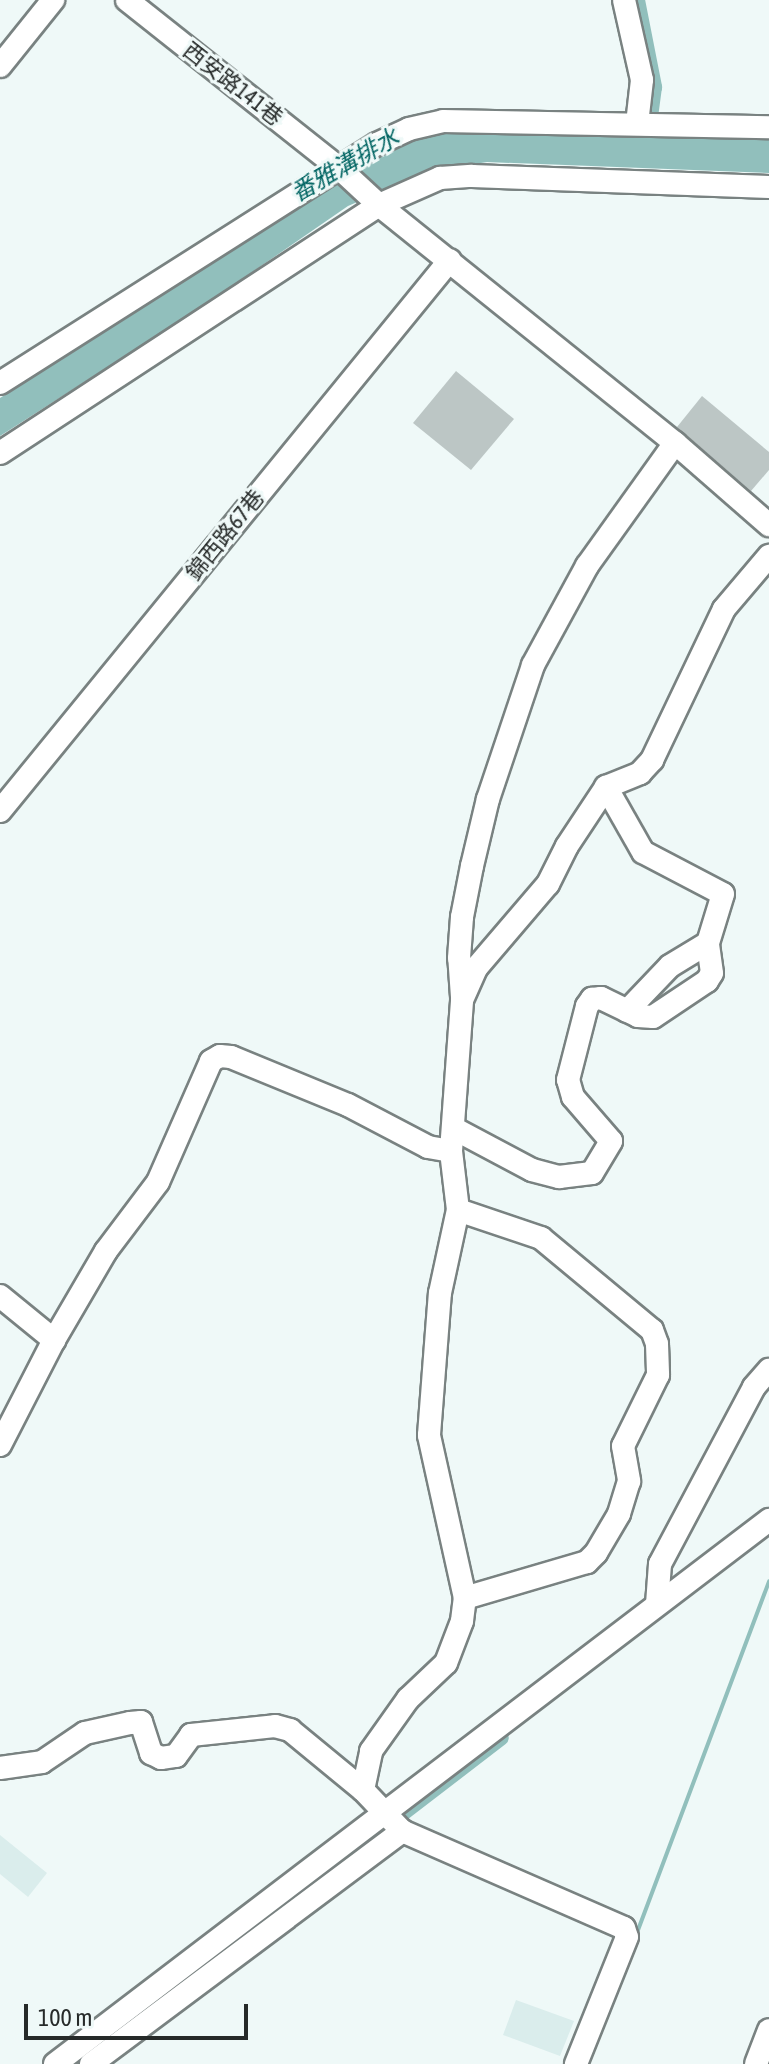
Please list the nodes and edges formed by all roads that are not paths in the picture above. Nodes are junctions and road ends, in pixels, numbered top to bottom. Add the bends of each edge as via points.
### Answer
1 (53, 0) edge
2 (127, 0) edge
3 (624, 0) edge
4 (0, 66) edge
5 (637, 124) junction
6 (769, 127) edge
7 (339, 168) junction
8 (769, 187) edge
9 (379, 205) junction
10 (450, 260) junction
11 (0, 383) edge
12 (675, 443) junction
13 (0, 453) edge
14 (769, 525) edge
15 (769, 556) edge
16 (606, 787) junction
17 (0, 811) edge
18 (708, 943) junction
19 (462, 1000) junction
20 (627, 1011) junction
21 (452, 1139) junction
22 (458, 1210) junction
23 (0, 1296) edge
24 (54, 1340) junction
25 (769, 1370) edge
26 (0, 1445) edge
27 (769, 1520) edge
28 (465, 1598) junction
29 (657, 1604) junction
30 (0, 1768) edge
31 (363, 1790) junction
32 (382, 1813) junction
33 (402, 1831) junction
34 (769, 2030) edge
35 (55, 2064) edge
36 (91, 2064) edge
37 (576, 2064) edge
38 (756, 2064) edge

1 - 4 street
2 - 7 street, 西安路141巷
3 - 5 street via 642,80
5 - 6 street
5 - 7 street via 443,121 409,129
7 - 9 street, 西安路141巷
7 - 11 street
8 - 9 street via 472,176 440,178
9 - 10 street, 西安路141巷
9 - 13 street
10 - 12 street, 西安路141巷
10 - 17 street, 錦西路67巷
12 - 14 street, 西安路141巷
12 - 19 street via 587,566 533,665 488,799 472,866 461,930
15 - 16 street via 724,609 652,760 640,773
16 - 18 street via 643,852 723,894
16 - 19 street via 548,884 477,967
18 - 20 street via 670,966
18 - 20 street via 712,973 707,981 653,1017
19 - 21 street
20 - 21 street via 592,999 568,1080 573,1097 611,1141 592,1173 559,1177
21 - 22 street
21 - 24 street via 428,1147 348,1105 231,1057 217,1057 207,1066 158,1182 106,1251
22 - 28 street via 440,1293 429,1435
22 - 28 street via 541,1238 652,1330 658,1375 623,1446 629,1481 619,1514 596,1553 587,1562
23 - 24 street
24 - 26 street
25 - 29 street via 754,1387 660,1564
27 - 29 street
28 - 31 street via 446,1663 408,1699 371,1751
29 - 32 street
30 - 31 street via 42,1762 85,1733 130,1723 141,1722 151,1753 161,1758 176,1756 191,1735 275,1726 290,1730
31 - 32 street
32 - 33 street
32 - 35 street
33 - 36 street
33 - 37 street via 624,1928 627,1937
34 - 38 street

